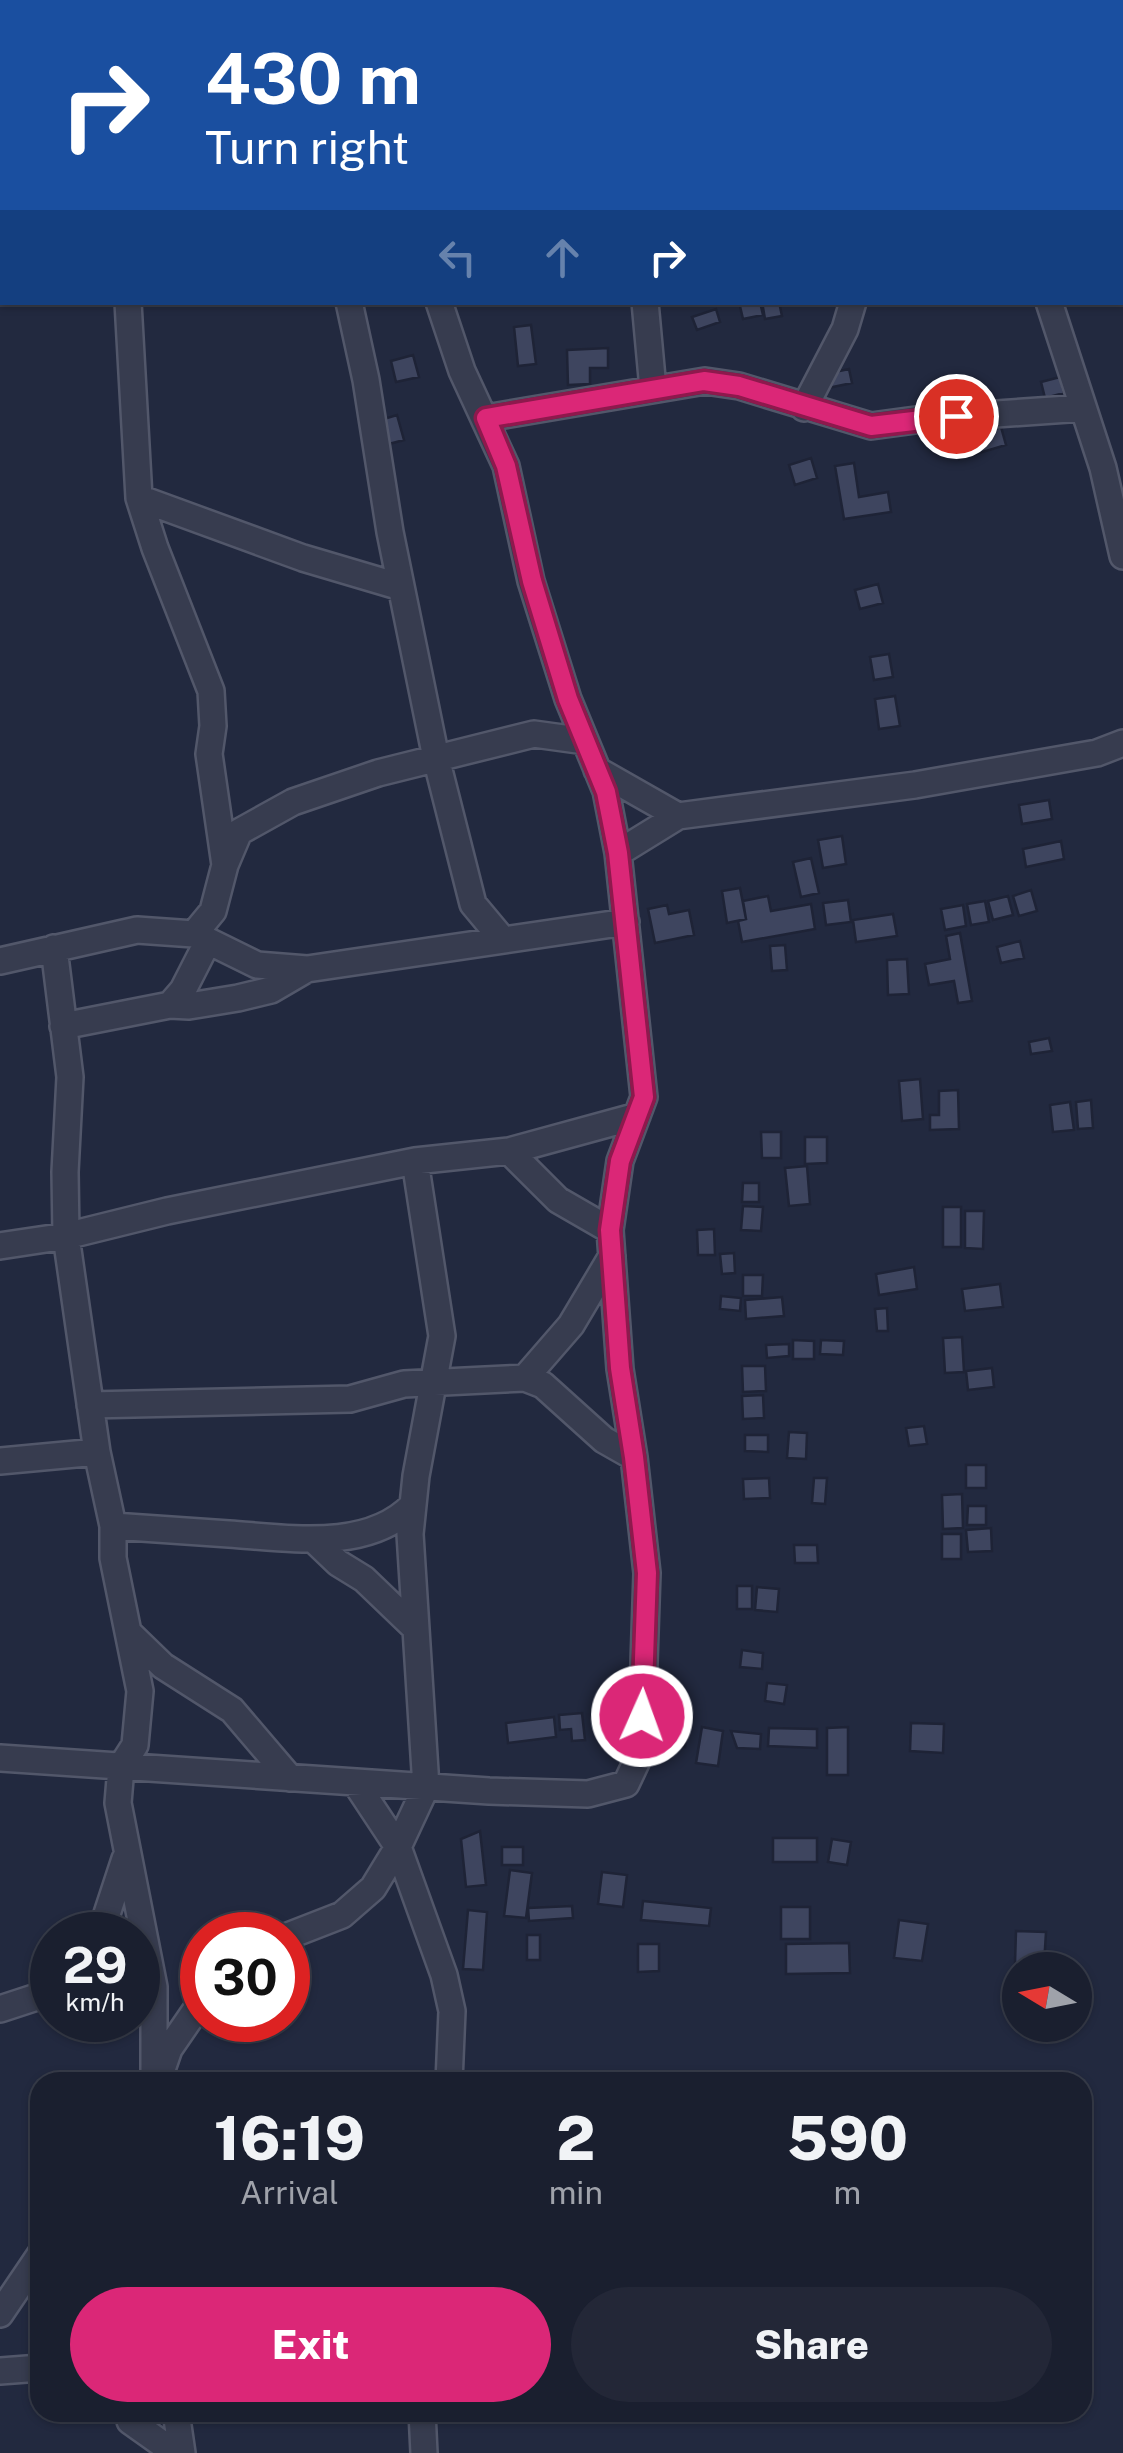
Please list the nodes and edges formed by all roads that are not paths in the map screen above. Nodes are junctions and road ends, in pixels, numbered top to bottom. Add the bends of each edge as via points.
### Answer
1 (128, 305) edge
2 (350, 305) edge
3 (440, 305) edge
4 (644, 305) edge
5 (852, 305) edge
6 (1049, 305) edge
7 (653, 390) junction
8 (804, 408) junction
9 (1083, 408) junction
10 (486, 418) junction
11 (139, 498) junction
12 (1123, 556) edge
13 (401, 586) junction
14 (568, 699) junction
15 (534, 734) junction
16 (585, 742) junction
17 (1123, 742) edge
18 (436, 758) junction
19 (597, 770) junction
20 (678, 816) junction
21 (618, 853) junction
22 (224, 864) junction
23 (473, 904) junction
24 (626, 922) junction
25 (201, 938) junction
26 (503, 940) junction
27 (463, 946) junction
28 (54, 948) junction
29 (0, 961) edge
30 (307, 969) junction
31 (170, 1006) junction
32 (63, 1026) junction
33 (637, 1116) junction
34 (509, 1151) junction
35 (416, 1161) junction
36 (66, 1236) junction
37 (611, 1243) junction
38 (0, 1246) edge
39 (525, 1378) junction
40 (436, 1384) junction
41 (90, 1405) junction
42 (97, 1452) junction
43 (634, 1457) junction
44 (0, 1462) edge
45 (413, 1504) junction
46 (113, 1526) junction
47 (314, 1540) junction
48 (414, 1626) junction
49 (130, 1634) junction
50 (0, 1758) edge
51 (122, 1767) junction
52 (290, 1778) junction
53 (355, 1782) junction
54 (426, 1787) junction
55 (398, 1847) junction
56 (126, 1853) junction
57 (107, 1912) edge
58 (135, 1912) edge
59 (310, 1927) edge
60 (30, 1999) edge
61 (0, 2009) edge
62 (180, 2033) edge
63 (155, 2042) edge
64 (156, 2072) edge
65 (160, 2072) edge
66 (449, 2072) edge
67 (30, 2270) edge
68 (0, 2314) edge
69 (30, 2369) edge
70 (0, 2371) edge
71 (129, 2422) edge
72 (133, 2422) edge
73 (177, 2422) edge
74 (422, 2422) edge
75 (148, 2453) edge
76 (179, 2453) edge
77 (424, 2453) edge

1 - 11 street
2 - 13 street
3 - 10 street
4 - 7 street
5 - 8 street
6 - 9 street
7 - 8 street via 704,381
7 - 10 street
8 - 9 street via 871,426
9 - 12 street
10 - 14 street via 506,466
11 - 13 street
11 - 22 street via 211,691 209,754
13 - 18 street
14 - 15 street
14 - 16 street
15 - 16 street
15 - 18 street
16 - 19 street
17 - 20 street via 1097,753 915,785
18 - 22 street via 292,802 239,832
18 - 23 street
19 - 20 street
19 - 21 street
20 - 21 street
21 - 24 street
22 - 25 street
23 - 26 street
23 - 27 street
24 - 26 street
24 - 33 street via 644,1081
25 - 28 street via 136,930
25 - 30 street via 257,964
25 - 31 street via 184,990
26 - 27 street
27 - 30 street
28 - 29 street
28 - 32 street
30 - 31 street via 272,990
31 - 32 street
32 - 36 street via 70,1077
33 - 34 street
33 - 37 street via 620,1161
34 - 35 street
34 - 37 street
35 - 36 street
35 - 40 street via 442,1336
36 - 38 street
36 - 41 street
37 - 39 street via 571,1325
37 - 43 street
39 - 40 street
39 - 43 street
40 - 41 street via 404,1384 350,1399
40 - 45 street
41 - 42 street
42 - 44 street
42 - 46 street
43 - 54 street via 647,1573 642,1752 626,1784 588,1794
45 - 47 street via 370,1532
45 - 48 street
46 - 47 street
46 - 49 street
47 - 48 street
48 - 54 street
49 - 51 street via 139,1720 135,1746
49 - 52 street via 163,1666 232,1710
50 - 51 street
51 - 52 street
51 - 56 street via 118,1803
52 - 53 street
53 - 54 street
53 - 55 street
54 - 55 street
55 - 59 street via 373,1888 342,1915
55 - 66 street via 444,1975 452,2011
56 - 57 street
56 - 58 street
60 - 61 street
62 - 65 street
63 - 64 street
67 - 68 street
69 - 70 street
71 - 75 street
72 - 76 street
73 - 76 street
74 - 77 street

